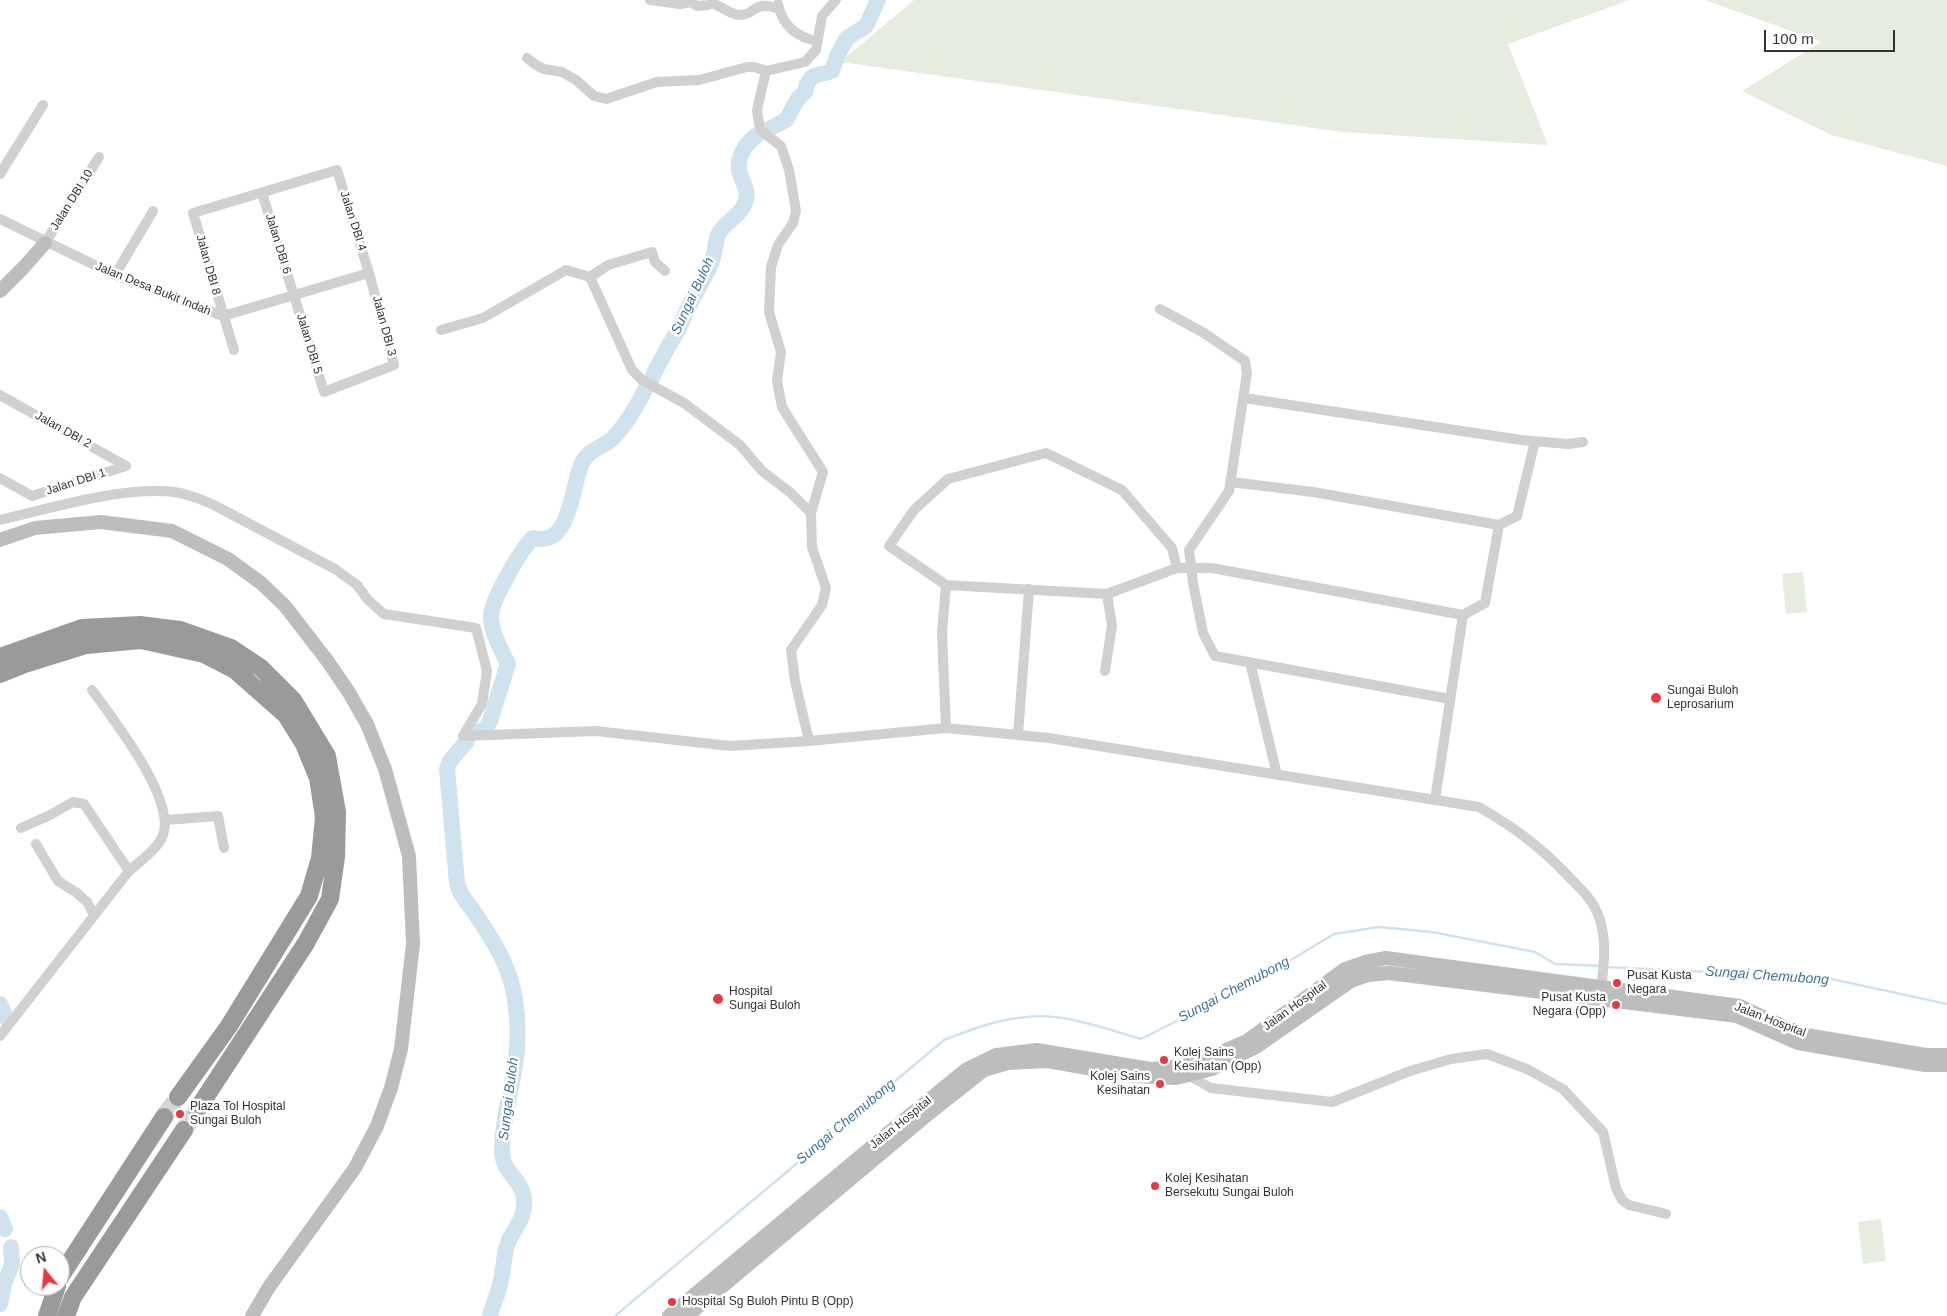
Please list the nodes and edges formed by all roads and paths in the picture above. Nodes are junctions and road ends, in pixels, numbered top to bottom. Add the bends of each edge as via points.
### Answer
1 (650, 0) edge
2 (836, 0) edge
3 (778, 4) edge
4 (818, 41) junction
5 (527, 58) dead end
6 (766, 71) junction
7 (43, 105) dead end
8 (99, 158) dead end
9 (0, 174) edge
10 (262, 192) junction
11 (153, 211) dead end
12 (0, 219) edge
13 (45, 242) junction
14 (665, 271) dead end
15 (370, 273) junction
16 (115, 275) junction
17 (590, 277) junction
18 (0, 291) edge
19 (294, 295) junction
20 (1160, 309) dead end
21 (223, 316) junction
22 (441, 330) dead end
23 (234, 350) dead end
24 (324, 392) joint
25 (0, 395) edge
26 (1244, 398) junction
27 (1535, 441) junction
28 (1583, 442) dead end
29 (126, 466) joint
30 (0, 478) edge
31 (1230, 482) junction
32 (811, 513) junction
33 (0, 520) edge
34 (1499, 525) junction
35 (0, 540) edge
36 (1191, 567) junction
37 (1177, 568) junction
38 (946, 585) junction
39 (1029, 589) junction
40 (1107, 594) junction
41 (1463, 615) junction
42 (84, 636) junction
43 (0, 657) edge
44 (21, 657) junction
45 (1250, 662) junction
46 (1105, 671) dead end
47 (0, 674) edge
48 (92, 690) dead end
49 (1450, 699) junction
50 (946, 728) junction
51 (1018, 735) junction
52 (809, 741) junction
53 (1277, 775) junction
54 (1435, 800) junction
55 (166, 820) junction
56 (21, 828) dead end
57 (36, 844) dead end
58 (224, 848) dead end
59 (129, 871) junction
60 (94, 915) junction
61 (1601, 988) junction
62 (0, 1036) edge
63 (1799, 1038) junction
64 (1947, 1055) edge
65 (1947, 1065) edge
66 (1185, 1070) junction
67 (178, 1097) tunnel mouth
68 (197, 1110) tunnel mouth
69 (164, 1117) tunnel mouth
70 (184, 1130) tunnel mouth
71 (103, 1210) junction
72 (1666, 1214) dead end
73 (122, 1224) junction
74 (70, 1262) edge
75 (54, 1296) edge
76 (47, 1316) edge
77 (66, 1316) edge
78 (252, 1316) edge
79 (669, 1316) edge
80 (687, 1316) edge

1 - 3 street via 690,2 697,6 712,3 736,15 749,12 754,4
2 - 4 street via 822,16
3 - 4 street via 786,26 806,39
4 - 6 street via 816,50 805,62
5 - 6 street via 544,70 562,72 594,96 606,99 657,82 699,80 754,66
6 - 32 street via 757,110 760,130 781,146 796,211 793,224 778,245 771,267 769,312 781,352 777,381 782,407 822,472
7 - 9 street
8 - 13 street, Jalan DBI 10
10 - 15 street, Jalan DBI 4 via 337,170
10 - 19 street, Jalan DBI 6
10 - 21 street, Jalan DBI 8 via 193,214
11 - 16 street
12 - 13 street, Jalan Desa Bukit Indah
13 - 16 street, Jalan Desa Bukit Indah
13 - 18 main road
14 - 17 street via 655,262 652,252 608,265
15 - 19 street, Jalan Desa Bukit Indah
15 - 24 street, Jalan DBI 3 via 394,365
16 - 21 street, Jalan Desa Bukit Indah
17 - 22 street via 566,270 483,318
17 - 32 street via 632,370 642,380 684,403 740,445 762,471
19 - 21 street, Jalan Desa Bukit Indah
19 - 24 street, Jalan DBI 5
20 - 26 street via 1244,361 1247,373
21 - 23 street, Jalan DBI 8
25 - 29 street, Jalan DBI 2
26 - 27 street
26 - 31 street
27 - 28 street
27 - 34 street via 1517,516
29 - 30 street, Jalan DBI 1 via 32,496
31 - 34 street via 1313,492
31 - 36 street via 1229,491 1189,550
32 - 52 street via 812,547 826,588 822,605 791,650
33 - 52 street via 90,499 146,492 176,492 212,504 335,569 357,585 384,614 476,628 487,671 482,704 463,736 596,731 730,746
34 - 41 street via 1485,603
35 - 78 main road via 35,528 102,522 172,531 228,559 285,606 326,659 367,724 385,769 409,856 413,944 401,1049 391,1088 355,1168 269,1287
36 - 37 street
36 - 41 street via 1212,568
36 - 45 street via 1203,633 1215,656
37 - 38 street via 1172,548 1122,490 1046,453 948,479 914,510 889,546
37 - 40 street
38 - 39 street
38 - 50 street via 942,633
39 - 40 street
39 - 51 street
40 - 46 street via 1112,626
41 - 49 street
42 - 44 highway
42 - 67 highway via 141,640 204,654 235,670 286,716 304,744 318,778 324,817 320,858 309,896 229,1026
42 - 68 highway via 140,625 180,630 231,648 262,668 293,700 327,756 337,812 336,857 330,899 306,943
43 - 44 highway
44 - 47 highway
45 - 49 street
45 - 53 street
48 - 55 street via 134,748
49 - 54 street
50 - 51 street
50 - 52 street
51 - 53 street
53 - 54 street
54 - 61 street via 1479,807 1513,827 1548,855 1593,904 1600,919 1606,955
55 - 58 street via 218,816
55 - 59 street via 163,836
56 - 59 street via 73,802 84,804
57 - 60 street via 58,881 87,902
59 - 60 street
60 - 62 street
61 - 63 main road, Jalan Hospital via 1737,1016
61 - 66 main road, Jalan Hospital via 1386,958 1364,962 1345,969 1247,1041
63 - 64 main road, Jalan Hospital
63 - 65 main road, Jalan Hospital via 1925,1065
66 - 72 street via 1211,1088 1332,1102 1410,1071 1451,1059 1486,1054 1527,1069 1563,1089 1603,1132 1616,1188 1622,1200 1629,1205
66 - 79 main road, Jalan Hospital via 1150,1069 1037,1050 996,1055 967,1069
66 - 80 main road, Jalan Hospital via 1176,1078 1134,1076 1047,1061 1008,1063 984,1070
69 - 71 highway
70 - 73 highway
71 - 73 highway
71 - 74 highway
73 - 77 highway via 73,1297
75 - 76 highway

